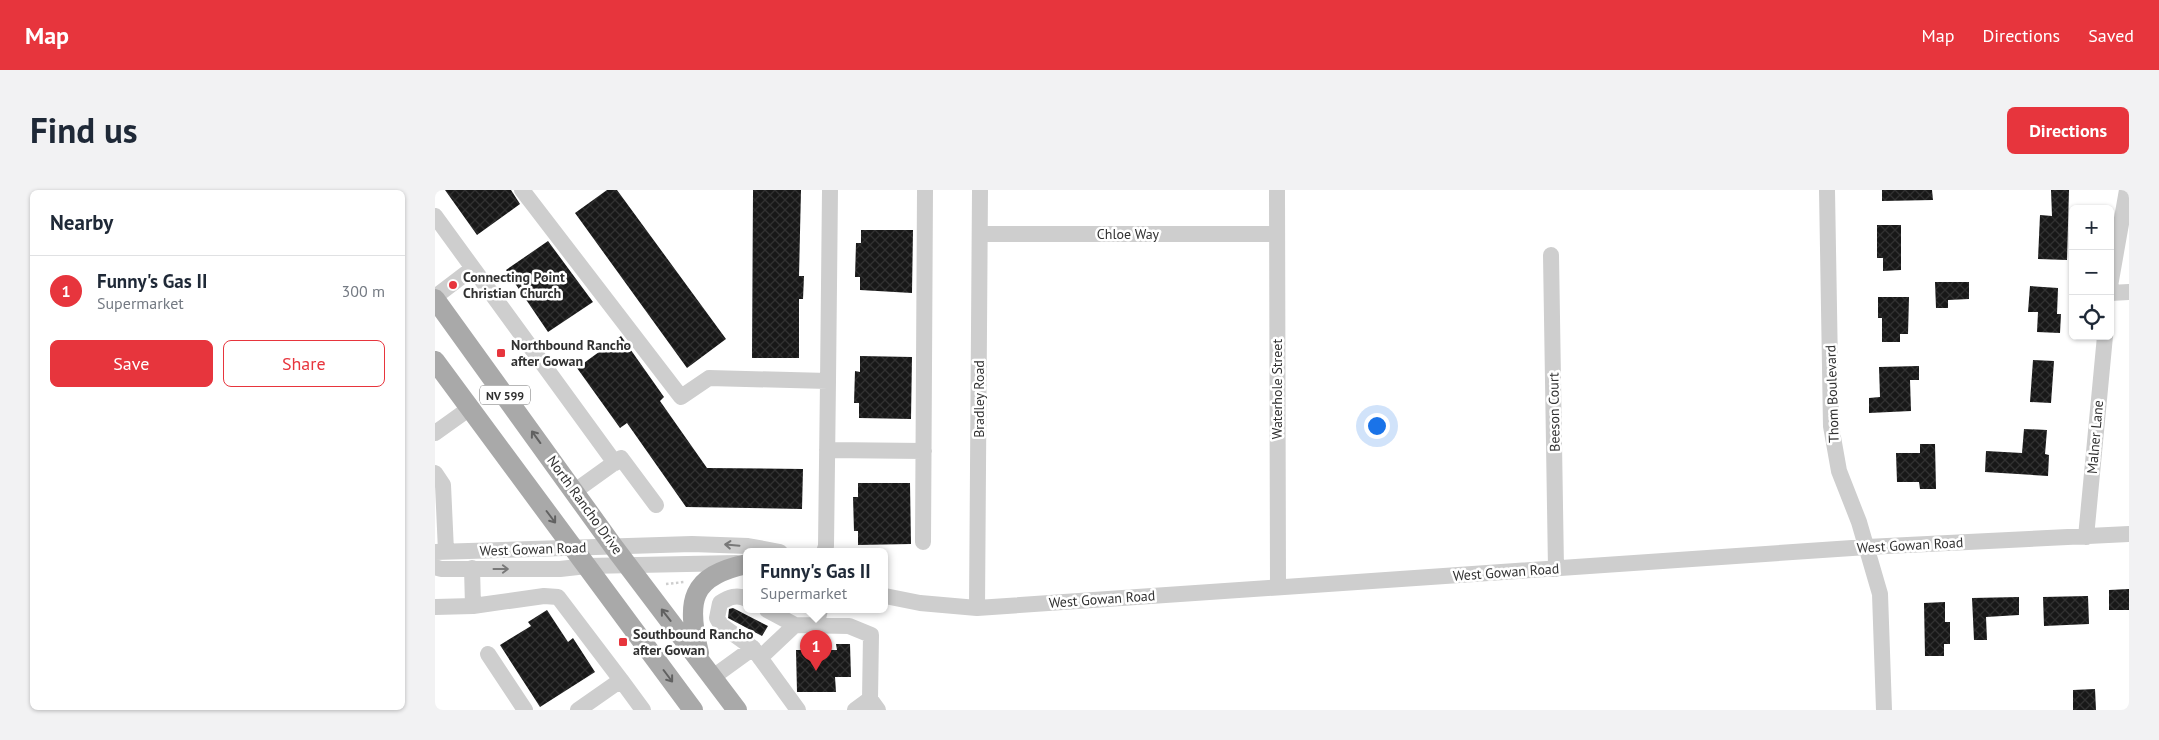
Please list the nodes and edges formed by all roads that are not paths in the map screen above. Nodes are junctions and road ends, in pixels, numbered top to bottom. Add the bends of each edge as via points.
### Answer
1 (522, 190) edge
2 (830, 190) edge
3 (925, 190) edge
4 (980, 190) edge
5 (1277, 190) edge
6 (1827, 190) edge
7 (2127, 190) edge
8 (435, 216) edge
9 (980, 234) junction
10 (1277, 234) junction
11 (1551, 255) dead end
12 (2114, 263) edge
13 (473, 268) junction
14 (2129, 292) edge
15 (2114, 293) edge
16 (435, 298) edge
17 (2105, 340) edge
18 (435, 361) edge
19 (828, 381) junction
20 (470, 408) junction
21 (435, 433) edge
22 (827, 450) junction
23 (924, 451) junction
24 (615, 463) junction
25 (435, 472) edge
26 (575, 491) junction
27 (656, 505) dead end
28 (2129, 534) edge
29 (2086, 537) junction
30 (923, 542) dead end
31 (613, 546) junction
32 (574, 547) junction
33 (1867, 547) junction
34 (752, 548) edge
35 (825, 548) edge
36 (441, 552) edge
37 (743, 564) edge
38 (743, 565) edge
39 (587, 566) junction
40 (629, 566) junction
41 (435, 567) edge
42 (472, 568) junction
43 (1556, 569) junction
44 (1278, 587) junction
45 (888, 597) edge
46 (743, 598) edge
47 (473, 606) junction
48 (435, 607) edge
49 (977, 608) junction
50 (773, 613) edge
51 (818, 618) edge
52 (795, 625) junction
53 (756, 653) junction
54 (488, 654) dead end
55 (700, 660) junction
56 (713, 677) junction
57 (621, 680) junction
58 (874, 705) edge
59 (525, 710) edge
60 (578, 710) edge
61 (643, 710) edge
62 (693, 710) edge
63 (737, 710) edge
64 (798, 710) edge
65 (855, 710) edge
66 (1884, 710) edge

1 - 19 street via 681,397 709,378
2 - 19 street
3 - 23 street
4 - 9 street, Bradley Road
5 - 10 street, Waterhole Street
6 - 33 street, Thom Boulevard via 1831,426 1839,471
7 - 12 street
8 - 13 street
9 - 10 street, Chloe Way
9 - 49 street, Bradley Road
10 - 44 street, Waterhole Street
11 - 43 street, Beeson Court
13 - 16 street
13 - 24 street
14 - 15 street
26 -> 16 main road, North Rancho Drive / NV 599
17 - 29 street, Malner Lane
18 - 20 main road, NV 599
19 - 22 street
20 - 21 street
20 -> 32 main road, NV 599
22 - 23 street
22 - 35 street
23 - 30 street
24 - 26 street
24 - 27 street via 621,458
25 - 36 street via 443,485
26 - 31 main road, North Rancho Drive / NV 599
28 - 29 street, West Gowan Road
29 - 33 street, West Gowan Road
31 - 32 street, West Gowan Road
34 -> 31 street, West Gowan Road via 725,544
31 - 40 main road, North Rancho Drive / NV 599
32 - 36 street, West Gowan Road
32 - 39 main road, NV 599
33 - 43 street, West Gowan Road
33 - 66 street, Thom Boulevard via 1881,594
37 - 40 street, West Gowan Road
38 - 55 main road via 712,575 697,594 692,608 692,624
39 - 40 street, West Gowan Road
42 -> 39 street, West Gowan Road via 561,569
39 -> 62 main road, NV 599
55 -> 40 main road, North Rancho Drive / NV 599
41 - 42 street, West Gowan Road
42 - 47 street
43 - 44 street, West Gowan Road
44 - 49 street, West Gowan Road
45 - 49 street, West Gowan Road
46 - 53 street via 729,596 720,603 717,618 721,625
47 - 48 street
47 - 57 street via 558,597
50 - 52 street
51 - 52 street
51 - 58 street via 871,635
52 - 53 street
53 - 56 street
53 - 64 street
54 - 59 street
55 - 56 main road, North Rancho Drive / NV 599
56 - 63 main road, North Rancho Drive / NV 599
57 - 60 street
57 - 61 street
58 - 65 street

